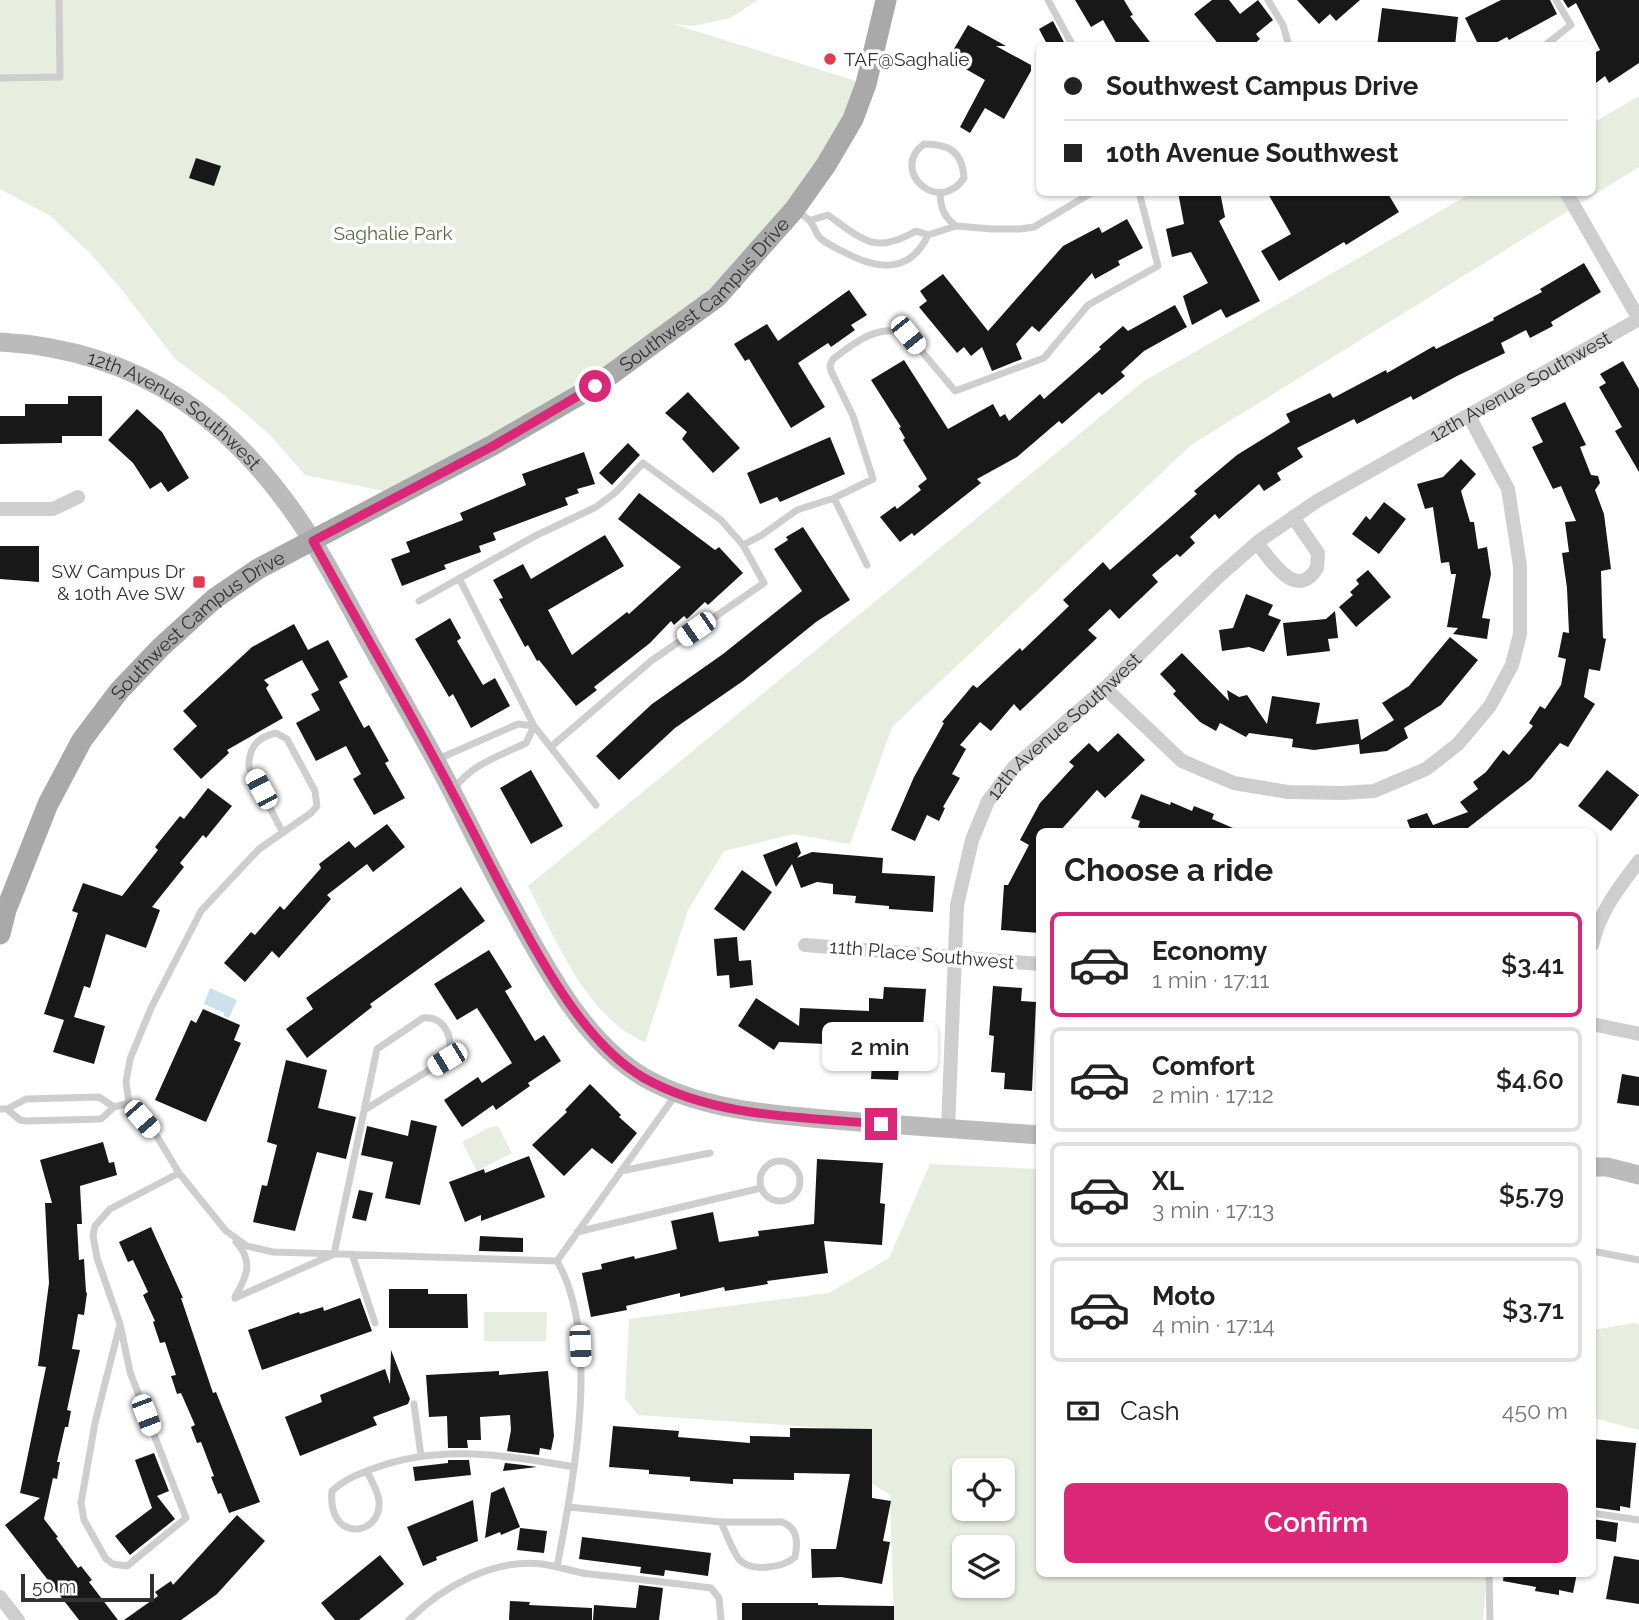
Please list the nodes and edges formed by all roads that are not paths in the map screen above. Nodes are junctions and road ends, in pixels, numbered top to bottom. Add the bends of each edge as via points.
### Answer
1 (59, 0) edge
2 (886, 0) edge
3 (1048, 0) edge
4 (1268, 0) edge
5 (1556, 0) edge
6 (1071, 42) edge
7 (1288, 42) edge
8 (1549, 42) edge
9 (0, 78) edge
10 (940, 194) junction
11 (1086, 196) edge
12 (1140, 196) edge
13 (1568, 196) edge
14 (803, 215) junction
15 (956, 226) junction
16 (928, 235) junction
17 (1639, 319) edge
18 (0, 342) edge
19 (1469, 416) junction
20 (78, 497) dead end
21 (834, 498) junction
22 (0, 509) edge
23 (1293, 517) junction
24 (313, 541) junction
25 (1257, 542) junction
26 (743, 545) junction
27 (867, 565) dead end
28 (459, 578) junction
29 (419, 601) dead end
30 (1105, 688) junction
31 (534, 726) junction
32 (552, 746) junction
33 (436, 760) junction
34 (452, 792) junction
35 (596, 805) dead end
36 (283, 833) junction
37 (1639, 861) edge
38 (1596, 930) edge
39 (0, 934) edge
40 (805, 945) dead end
41 (955, 957) junction
42 (1036, 964) edge
43 (1596, 1025) edge
44 (1639, 1034) edge
45 (677, 1093) junction
46 (129, 1103) junction
47 (114, 1107) junction
48 (3, 1109) edge
49 (366, 1109) junction
50 (948, 1128) junction
51 (1036, 1135) edge
52 (710, 1153) dead end
53 (1596, 1167) edge
54 (621, 1171) junction
55 (179, 1173) junction
56 (1639, 1175) edge
57 (761, 1188) junction
58 (226, 1231) junction
59 (576, 1232) junction
60 (1596, 1252) edge
61 (334, 1254) junction
62 (352, 1254) junction
63 (1639, 1260) edge
64 (557, 1261) junction
65 (375, 1323) dead end
66 (120, 1324) junction
67 (414, 1404) dead end
68 (421, 1456) junction
69 (574, 1467) junction
70 (367, 1471) junction
71 (568, 1507) junction
72 (1596, 1514) edge
73 (1639, 1520) edge
74 (721, 1522) junction
75 (557, 1567) junction
76 (1489, 1577) edge
77 (409, 1620) edge
78 (721, 1620) edge
79 (1490, 1620) edge

1 - 9 lane via 60,77
2 - 14 main road, Southwest Campus Drive via 853,119
3 - 6 lane
4 - 7 lane
5 - 8 lane via 1571,25
10 - 10 lane via 915,178 911,167 915,151 924,144 944,145 955,152 964,168 958,186
10 - 15 lane via 941,209
11 - 15 lane via 1034,226
12 - 21 lane via 1158,266 1088,305 1044,358 955,391 902,332 866,336 834,359 831,371 853,416 873,479
13 - 17 street
14 - 16 lane via 828,215 881,245 916,231
14 - 16 lane via 818,237 861,261 882,266 909,260
14 - 24 main road, Southwest Campus Drive via 717,297 595,386
15 - 16 lane
17 - 19 street, 12th Avenue Southwest
18 - 24 street, 12th Avenue Southwest via 36,344 109,362 155,382 201,411 242,449
19 - 23 street, 12th Avenue Southwest
19 - 30 street via 1508,489 1520,566 1520,634 1511,665 1490,706 1458,744 1426,769 1374,791 1288,792 1234,783 1182,761
20 - 22 street via 53,509
21 - 26 lane via 797,510
21 - 27 lane
23 - 25 street, 12th Avenue Southwest
23 - 25 street via 1318,553 1317,568 1308,578 1286,577
24 - 33 street, 12th Avenue Southwest
24 - 39 main road, Southwest Campus Drive via 258,569 214,599 119,691 82,740 48,804
25 - 30 street, 12th Avenue Southwest
26 - 28 lane via 722,520 643,463 596,507
26 - 32 lane via 764,583 651,661
28 - 29 lane
28 - 31 lane
30 - 41 street, 12th Avenue Southwest via 1014,767 988,801 972,839 957,905
31 - 32 lane
31 - 33 lane via 518,724
31 - 34 lane via 526,743 477,766
32 - 35 lane
33 - 34 street, 12th Avenue Southwest
34 - 45 street, 12th Avenue Southwest via 558,988 601,1043 642,1077
36 - 36 lane via 312,813 317,800 287,739 276,733 252,747 249,768
36 - 46 lane via 259,849 201,911 130,1059
37 - 38 street via 1611,897
40 - 41 street, 11th Place Southwest
41 - 42 street, 11th Place Southwest
41 - 50 street, 12th Avenue Southwest
43 - 44 street
45 - 50 street, 12th Avenue Southwest via 779,1115
45 - 54 lane
46 - 47 lane
46 - 55 lane
47 - 48 lane via 99,1097 26,1099
47 - 48 lane via 101,1119 26,1121
49 - 49 lane via 377,1049 423,1018 437,1020 449,1037 447,1059
49 - 61 lane
50 - 51 street, 12th Avenue Southwest
52 - 54 lane
53 - 56 street
54 - 59 lane
55 - 58 lane
55 - 66 lane via 110,1209 95,1226 94,1247
57 - 57 lane via 771,1200 788,1200 798,1191 798,1172 785,1161 768,1164 761,1172
57 - 59 lane
58 - 61 lane via 247,1246 272,1252
58 - 61 lane via 244,1251 247,1262 247,1277 235,1298
59 - 64 lane
60 - 63 lane
61 - 62 lane
62 - 64 lane
62 - 65 lane
64 - 69 lane via 578,1325 581,1367
66 - 66 lane via 130,1372 186,1518 127,1566 106,1559 83,1520 82,1503 95,1423
67 - 68 lane
68 - 69 lane via 500,1455
68 - 70 lane
69 - 71 lane
70 - 70 lane via 332,1491 337,1520 352,1529 371,1523 380,1504
71 - 74 lane
71 - 75 lane
72 - 73 lane
74 - 74 lane via 789,1525 797,1537 795,1557 781,1566 745,1564
75 - 77 lane via 517,1563 487,1571 444,1590
75 - 78 lane via 711,1588 719,1598
76 - 79 lane

